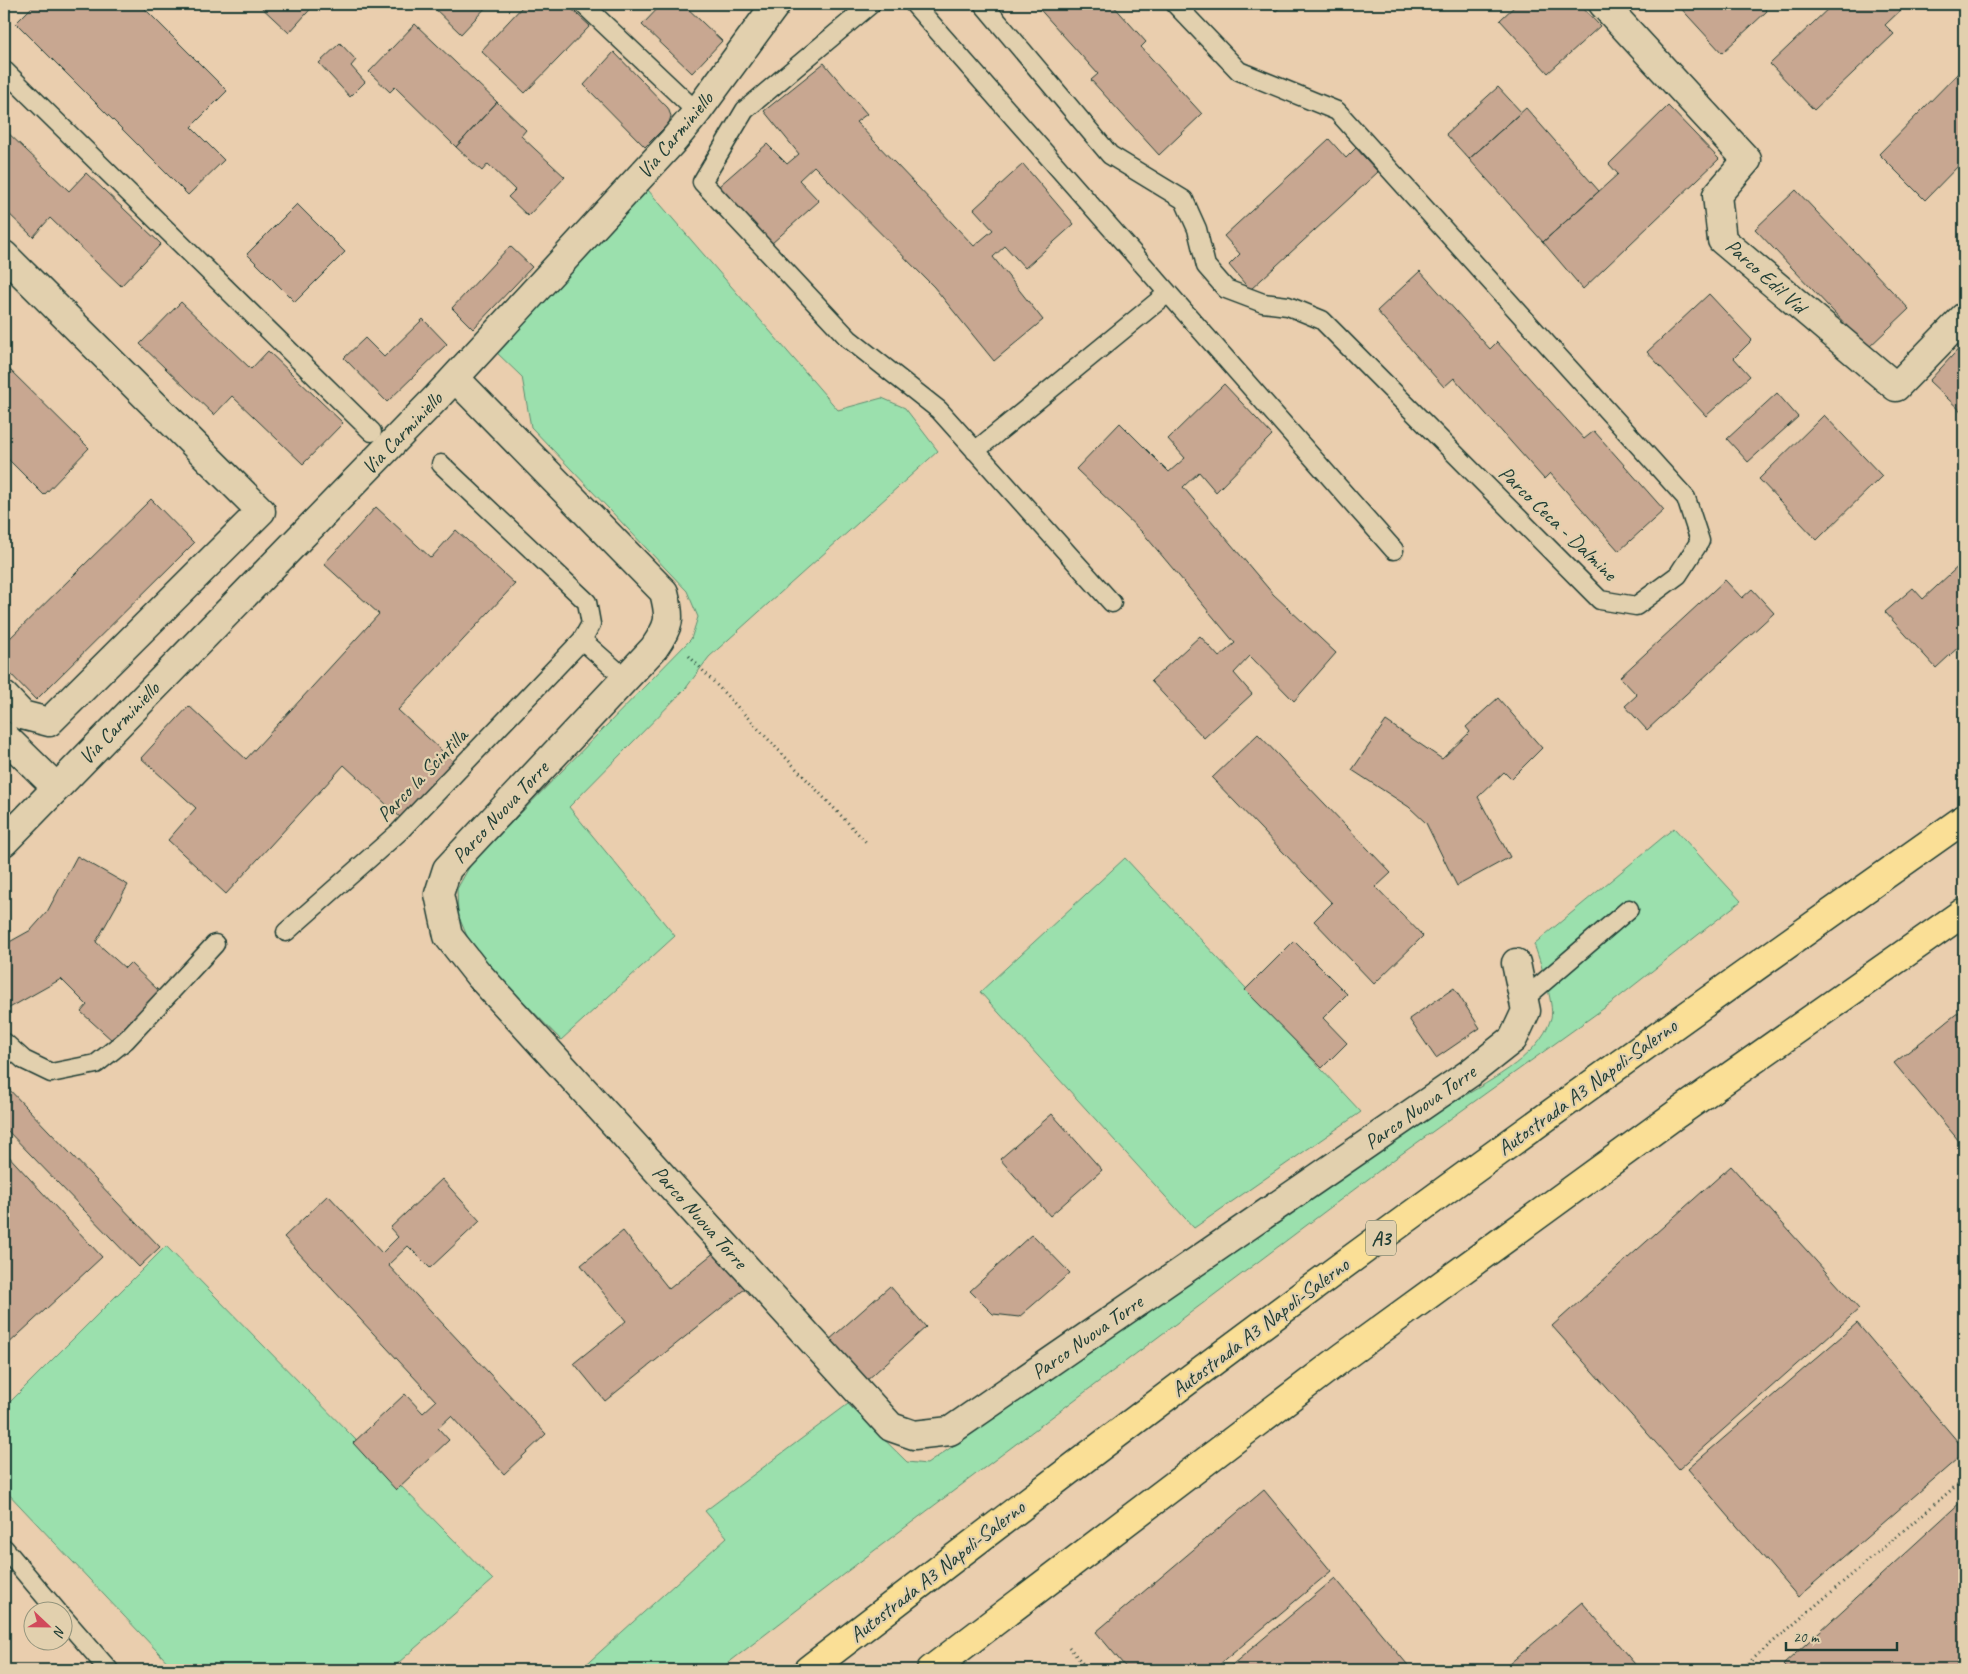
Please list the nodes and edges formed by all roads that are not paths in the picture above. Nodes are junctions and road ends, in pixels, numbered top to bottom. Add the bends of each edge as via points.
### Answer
1 (583, 4) edge
2 (776, 4) edge
3 (871, 4) edge
4 (914, 4) edge
5 (983, 4) edge
6 (1174, 4) edge
7 (1603, 4) edge
8 (4, 70) edge
9 (697, 112) junction
10 (4, 255) edge
11 (1168, 293) junction
12 (1964, 318) edge
13 (455, 378) junction
14 (372, 432) dead end
15 (975, 451) junction
16 (441, 464) dead end
17 (1394, 550) dead end
18 (1112, 603) dead end
19 (582, 640) junction
20 (626, 679) junction
21 (4, 696) edge
22 (4, 736) edge
23 (56, 787) junction
24 (1964, 820) edge
25 (4, 842) edge
26 (1629, 909) dead end
27 (1964, 912) edge
28 (286, 932) dead end
29 (214, 944) dead end
30 (1516, 963) dead end
31 (1524, 999) junction
32 (4, 1042) edge
33 (4, 1548) edge
34 (50, 1602) edge
35 (72, 1627) edge
36 (109, 1670) edge
37 (808, 1670) edge
38 (931, 1670) edge

1 - 9 lane
2 - 9 street, Via Carminiello
3 - 15 lane via 745,110 702,182 849,339 938,410
4 - 11 lane
5 - 6 lane, Parco Ceca - Dalmine via 1110,155 1184,200 1197,229 1206,266 1226,289 1263,304 1288,306 1322,320 1600,600 1636,606 1678,575 1700,541 1686,498 1337,112 1239,71
7 - 12 street, Parco Edil Vid via 1747,160 1717,195 1722,240 1896,387
8 - 14 lane
9 - 13 street, Via Carminiello
10 - 21 street via 261,510 49,722 22,715
11 - 15 lane
11 - 17 lane
13 - 20 street, Parco Nuova Torre via 664,592 670,614 663,635
13 - 23 street, Via Carminiello
15 - 18 lane
16 - 19 lane, Parco la Scintilla via 587,602 591,624
19 - 20 lane
19 - 28 lane, Parco la Scintilla via 399,832
20 - 31 street, Parco Nuova Torre via 447,869 439,894 448,936 478,974 890,1427 914,1435 950,1431 1470,1074 1513,1039 1526,1011
22 - 23 street
23 - 25 street, Via Carminiello
24 - 37 highway, Autostrada A3 Napoli-Salerno / A3 via 1687,1015 1286,1307
26 - 31 lane
27 - 38 highway via 1676,1115 1343,1357
29 - 32 lane via 126,1040 96,1064 52,1073 24,1060
30 - 31 street, Parco Nuova Torre
33 - 34 lane
35 - 36 lane

